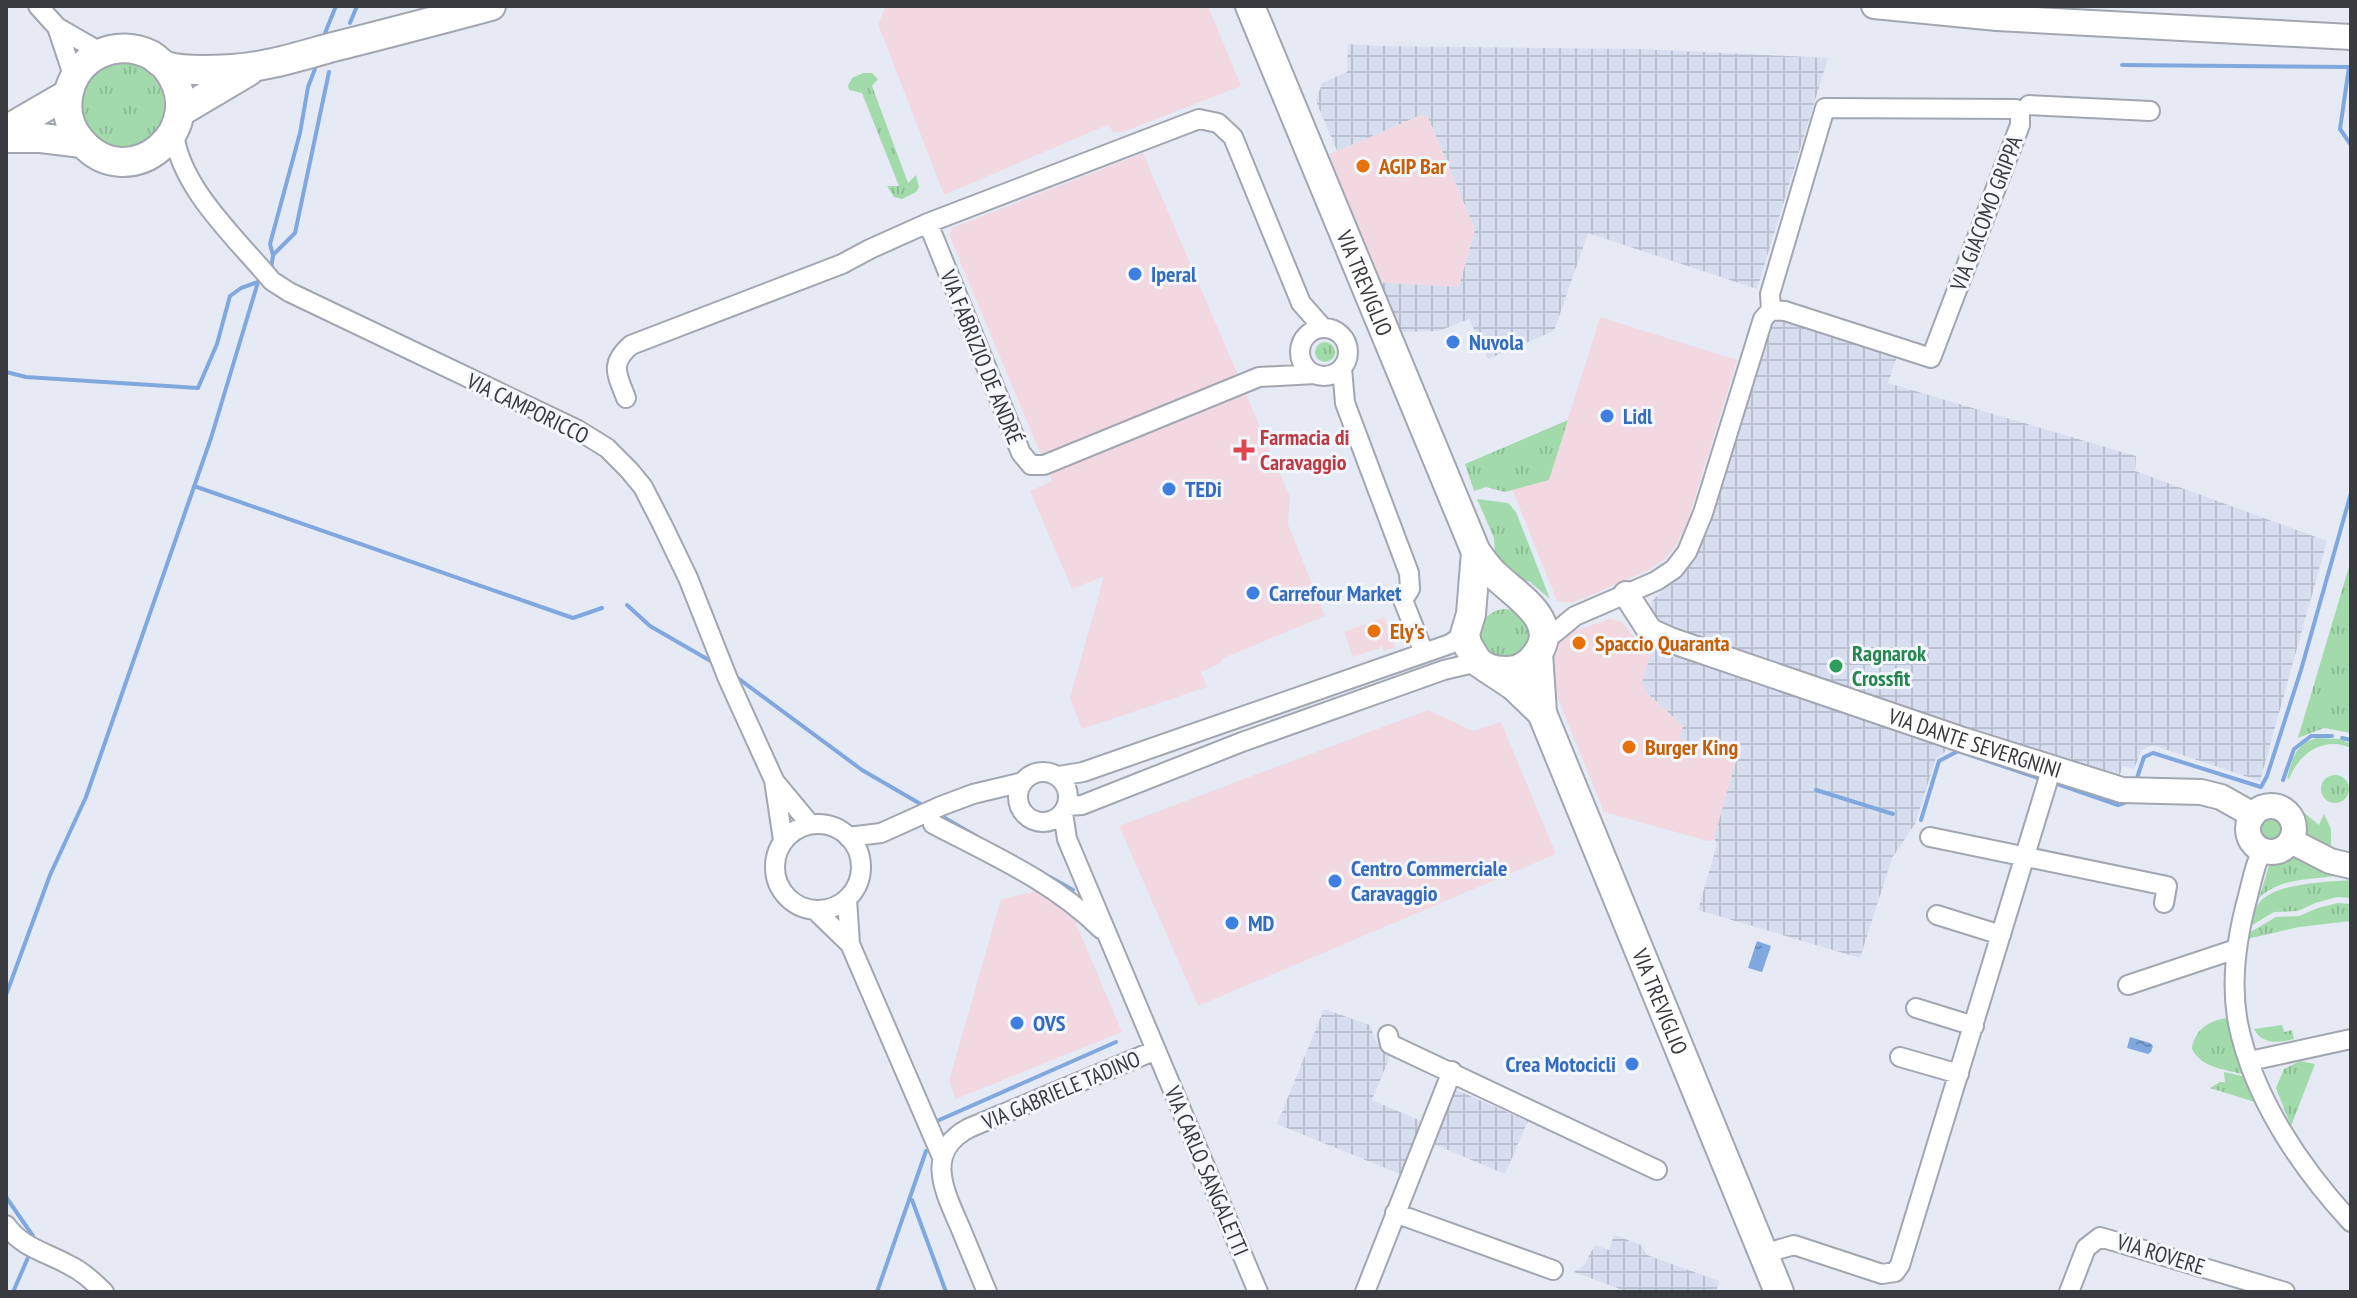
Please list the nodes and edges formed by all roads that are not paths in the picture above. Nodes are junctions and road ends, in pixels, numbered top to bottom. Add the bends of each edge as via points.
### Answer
1 (38, 6) edge
2 (491, 6) edge
3 (1874, 6) edge
4 (1252, 8) edge
5 (57, 27) junction
6 (2351, 37) edge
7 (102, 53) junction
8 (165, 66) junction
9 (257, 67) junction
10 (71, 86) junction
11 (2029, 105) dead end
12 (2150, 111) dead end
13 (177, 122) junction
14 (6, 130) edge
15 (6, 138) edge
16 (82, 143) junction
17 (141, 159) junction
18 (190, 182) junction
19 (928, 223) junction
20 (1301, 303) junction
21 (1771, 310) junction
22 (1323, 328) junction
23 (1302, 344) junction
24 (1342, 368) junction
25 (1319, 375) junction
26 (1278, 376) junction
27 (626, 398) dead end
28 (1345, 403) junction
29 (1476, 552) junction
30 (1626, 594) junction
31 (1530, 605) junction
32 (1575, 616) junction
33 (1468, 624) junction
34 (1540, 648) junction
35 (1424, 653) junction
36 (1482, 665) junction
37 (1542, 713) junction
38 (1233, 719) junction
39 (1242, 742) junction
40 (1059, 776) junction
41 (2050, 776) junction
42 (774, 780) junction
43 (1023, 782) junction
44 (973, 794) junction
45 (1019, 804) junction
46 (1065, 809) junction
47 (2253, 815) junction
48 (1043, 822) junction
49 (810, 824) junction
50 (933, 824) dead end
51 (881, 833) junction
52 (848, 837) junction
53 (1930, 837) dead end
54 (1067, 839) junction
55 (783, 840) junction
56 (2291, 841) junction
57 (2262, 850) junction
58 (860, 858) junction
59 (2024, 859) junction
60 (2351, 866) edge
61 (847, 899) junction
62 (2164, 903) dead end
63 (815, 910) junction
64 (1937, 915) dead end
65 (1106, 933) junction
66 (2001, 935) junction
67 (850, 944) junction
68 (2236, 949) junction
69 (2128, 985) dead end
70 (1916, 1008) dead end
71 (1974, 1026) junction
72 (1388, 1035) dead end
73 (2351, 1039) edge
74 (1156, 1050) junction
75 (1900, 1057) dead end
76 (2250, 1061) junction
77 (1452, 1071) junction
78 (1959, 1074) junction
79 (942, 1157) junction
80 (1657, 1170) dead end
81 (1395, 1213) junction
82 (2351, 1222) edge
83 (6, 1225) edge
84 (1763, 1254) junction
85 (1553, 1270) dead end
86 (1256, 1291) edge
87 (104, 1292) edge
88 (987, 1292) edge
89 (1365, 1292) edge
90 (1779, 1292) edge
91 (2069, 1292) edge
92 (2285, 1292) edge

1 - 5 street
2 - 9 main road
3 - 6 street
4 - 29 main road, VIA TREVIGLIO
5 - 7 street
5 - 10 street
7 - 8 main road via 131,49
7 - 10 main road via 84,64
8 - 9 main road
8 - 13 main road via 176,82
9 - 13 main road via 212,91
10 - 14 main road
10 - 16 main road via 71,125
11 - 12 street
13 - 17 main road via 160,148
13 - 18 street, VIA CAMPORICCO via 175,150
15 - 16 main road
16 - 17 main road via 110,160
17 - 18 street, VIA CAMPORICCO via 173,169
18 - 42 street, VIA CAMPORICCO via 272,281 289,292 607,448 643,487 662,524
19 - 20 street via 1190,121 1210,120 1233,137
19 - 26 street, VIA FABRIZIO DE ANDRÉ via 1021,453 1031,465 1044,465 1259,377
19 - 27 street via 842,264 631,345 616,366
20 - 22 street
20 - 23 street
21 - 21 street, VIA GIACOMO GRIPPA via 1770,294 1825,108 2020,112 2020,125 1931,358
21 - 30 street, VIA GIACOMO GRIPPA via 1763,319 1687,552 1674,569
22 - 23 street
22 - 24 street via 1339,333 1347,343
23 - 25 street via 1305,366
23 - 26 street
24 - 25 street
24 - 28 street
25 - 26 street, VIA FABRIZIO DE ANDRÉ
25 - 28 street
28 - 35 street via 1409,573 1410,589 1403,600
29 - 31 main road
29 - 33 main road
30 - 32 street, VIA GIACOMO GRIPPA
30 - 41 street, VIA DANTE SEVERGNINI via 1656,635 1963,740
31 - 32 street
31 - 33 main road via 1502,595 1490,597 1479,604
31 - 34 main road via 1542,625
32 - 34 street, VIA GIACOMO GRIPPA
33 - 35 street via 1450,644
33 - 36 main road via 1471,654
34 - 36 main road via 1531,662 1510,672
34 - 37 main road
35 - 38 street
36 - 37 main road
36 - 39 street via 1444,670
37 - 84 main road, VIA TREVIGLIO
38 - 39 street
38 - 40 street
39 - 46 street
40 - 43 street via 1037,772
40 - 46 street via 1067,787
41 - 47 street, VIA DANTE SEVERGNINI via 2122,790 2201,792
41 - 59 street
42 - 49 street, VIA CAMPORICCO
42 - 55 street, VIA CAMPORICCO
43 - 44 street
43 - 45 street
44 - 45 street
44 - 51 street
45 - 48 street via 1026,815
46 - 48 street
46 - 54 street, VIA GABRIELE TADINO
47 - 56 street via 2266,807 2281,808 2292,819
47 - 57 street via 2249,834
48 - 54 street
49 - 52 street via 832,826
49 - 55 street
50 - 65 street via 1045,884
51 - 52 street
51 - 58 street
52 - 58 street
53 - 59 street
54 - 65 street, VIA GABRIELE TADINO
55 - 63 street via 774,865 779,887 794,903
56 - 57 street via 2275,851
56 - 60 street
57 - 68 street
58 - 61 street via 859,879
59 - 62 street via 2167,886
59 - 66 street
61 - 63 street
61 - 67 street
63 - 67 street
64 - 66 street
65 - 74 street, VIA GABRIELE TADINO
66 - 71 street
67 - 79 street
68 - 69 street
68 - 76 street via 2238,1023
70 - 71 street
71 - 78 street
72 - 77 street via 1390,1044
73 - 76 street
74 - 79 street, VIA GABRIELE TADINO via 957,1134
74 - 86 street, VIA CARLO SANGALETTI
75 - 78 street
76 - 82 street via 2300,1162
77 - 80 street
77 - 81 street
78 - 84 street via 1898,1269 1882,1274 1794,1245
79 - 88 street via 942,1187
81 - 85 street
81 - 89 street
83 - 87 street via 20,1241 73,1267
84 - 90 main road, VIA TREVIGLIO
91 - 92 street, VIA ROVERE via 2089,1243 2106,1237

